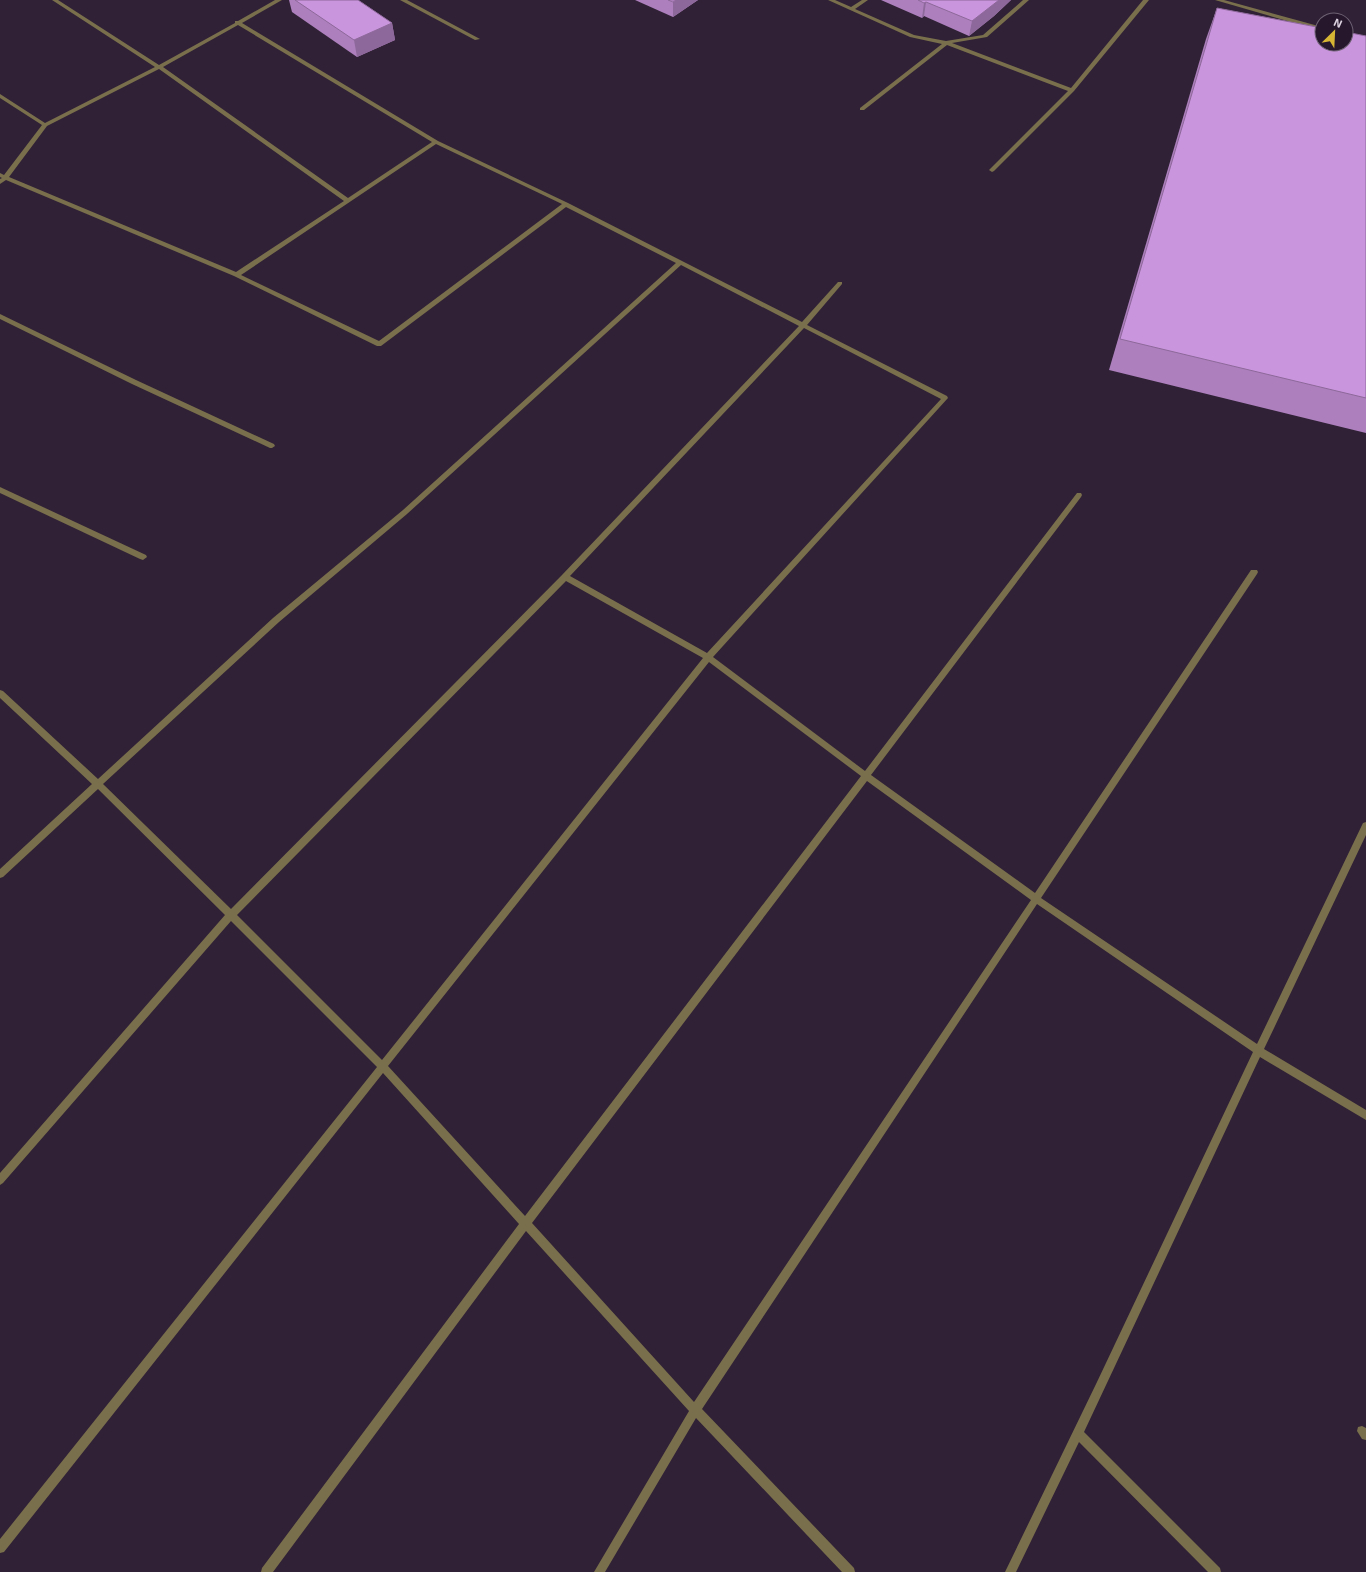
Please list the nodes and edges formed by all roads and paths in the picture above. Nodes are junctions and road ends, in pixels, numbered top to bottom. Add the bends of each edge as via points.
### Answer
1 (55, 0) edge
2 (279, 0) edge
3 (404, 0) edge
4 (831, 0) edge
5 (865, 0) edge
6 (1026, 0) edge
7 (1146, 0) edge
8 (1218, 0) edge
9 (852, 9) junction
10 (237, 22) junction
11 (1314, 27) edge
12 (477, 39) dead end
13 (946, 42) junction
14 (159, 67) junction
15 (1072, 90) junction
16 (0, 96) edge
17 (862, 110) dead end
18 (45, 125) junction
19 (436, 142) junction
20 (992, 170) dead end
21 (2, 179) edge
22 (348, 201) junction
23 (566, 204) junction
24 (681, 262) junction
25 (236, 275) junction
26 (840, 283) dead end
27 (0, 316) edge
28 (803, 325) junction
29 (272, 446) dead end
30 (0, 490) edge
31 (1079, 495) dead end
32 (143, 557) dead end
33 (1254, 572) dead end
34 (565, 577) junction
35 (708, 657) junction
36 (0, 693) edge
37 (865, 776) junction
38 (98, 784) junction
39 (1366, 826) edge
40 (0, 874) edge
41 (1036, 899) junction
42 (231, 915) junction
43 (1259, 1051) junction
44 (382, 1066) junction
45 (1366, 1115) edge
46 (0, 1180) edge
47 (526, 1223) junction
48 (695, 1410) junction
49 (1078, 1434) junction
50 (0, 1548) edge
51 (266, 1572) edge
52 (599, 1572) edge
53 (850, 1572) edge
54 (1010, 1572) edge
55 (1216, 1572) edge

1 - 14 street
2 - 10 street
3 - 12 street
4 - 9 street
5 - 9 street
6 - 13 street via 984,36
7 - 15 street
8 - 11 street
9 - 13 street via 912,36
10 - 14 street
10 - 19 street
13 - 15 street
13 - 17 street
14 - 18 street
14 - 22 street
15 - 20 street
16 - 18 street
18 - 21 street
19 - 22 street
19 - 23 street
21 - 25 street
22 - 25 street
23 - 24 street
23 - 25 street via 379,344
24 - 28 street
24 - 38 street via 406,512 276,620
26 - 28 street
27 - 29 street
28 - 34 street
28 - 35 street via 945,398
30 - 32 street
31 - 37 street
33 - 41 street
34 - 35 street
34 - 42 street
35 - 37 street
35 - 44 street
36 - 38 street
37 - 41 street
37 - 47 street
38 - 40 street
38 - 42 street
39 - 43 street
41 - 43 street
41 - 48 street
42 - 44 street
42 - 46 street
43 - 45 street
43 - 49 street
44 - 47 street
44 - 50 street
47 - 48 street
47 - 51 street
48 - 52 street
48 - 53 street
49 - 54 street
49 - 55 street

